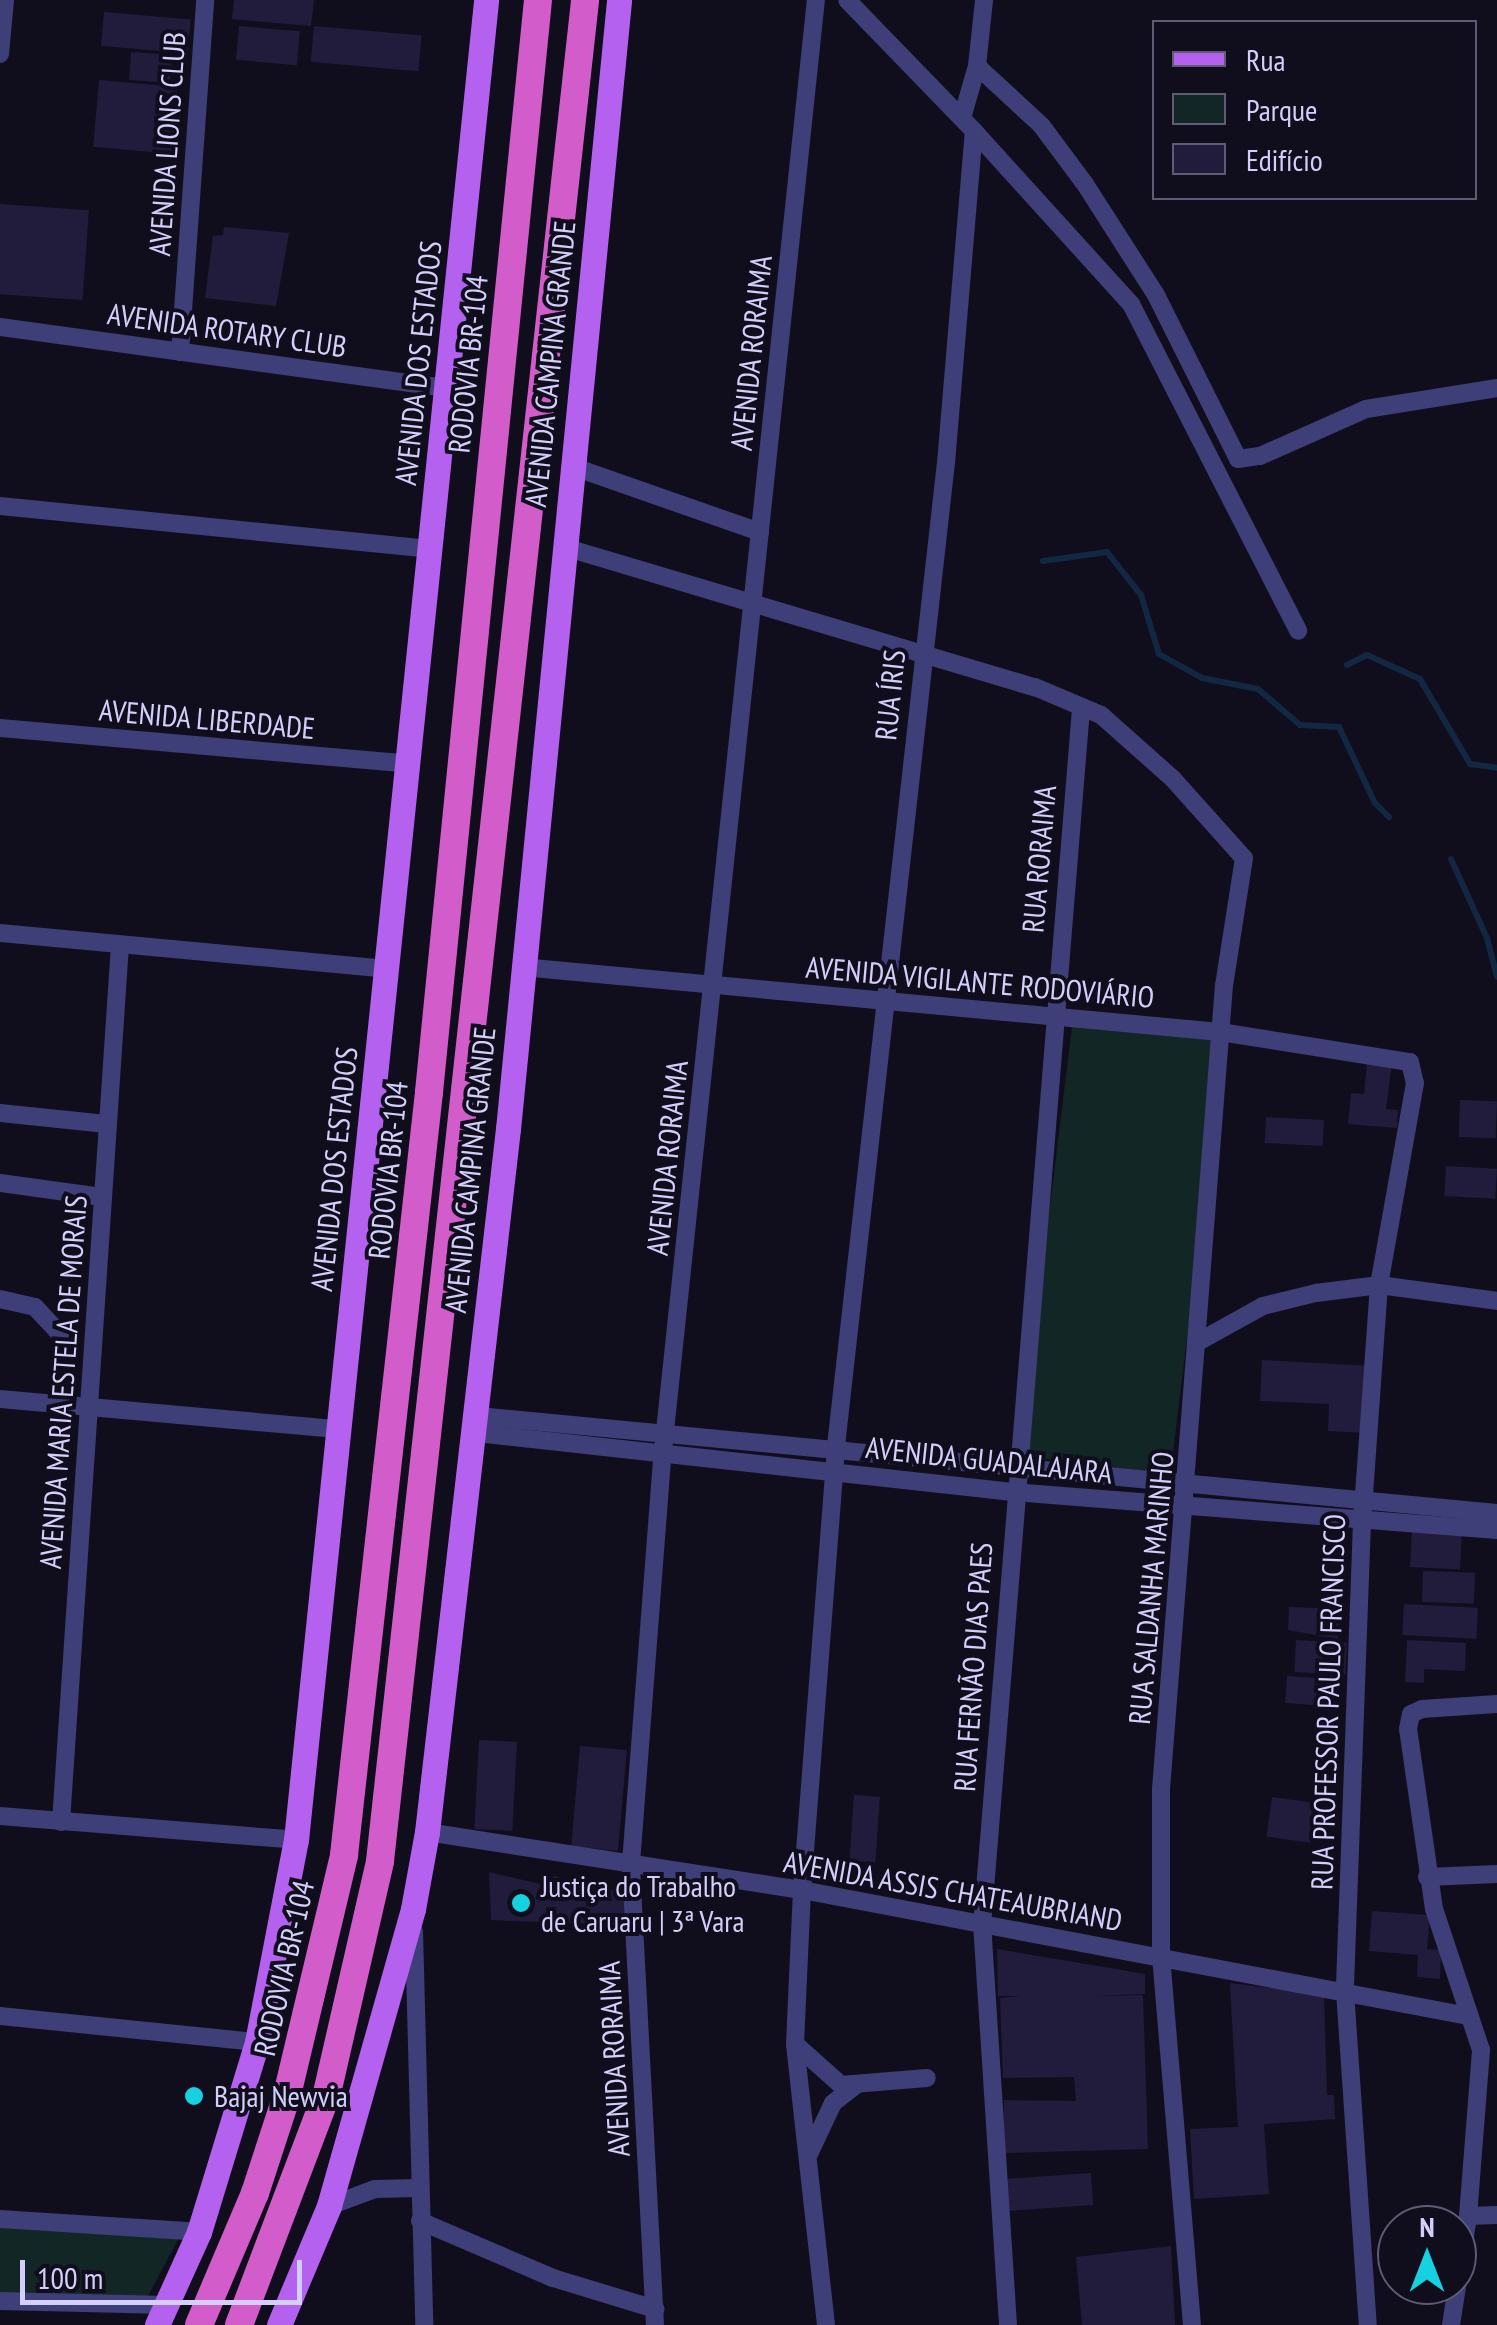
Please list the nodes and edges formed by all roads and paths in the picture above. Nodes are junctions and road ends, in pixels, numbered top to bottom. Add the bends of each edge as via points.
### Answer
1 (5, 0) edge
2 (205, 0) edge
3 (486, 0) edge
4 (538, 0) edge
5 (585, 0) edge
6 (619, 0) edge
7 (816, 0) edge
8 (847, 0) edge
9 (984, 0) edge
10 (0, 54) edge
11 (978, 66) junction
12 (968, 124) junction
13 (0, 327) edge
14 (180, 352) junction
15 (447, 388) junction
16 (1497, 388) edge
17 (574, 467) junction
18 (0, 506) edge
19 (760, 532) junction
20 (564, 547) junction
21 (432, 549) junction
22 (753, 600) junction
23 (1298, 631) dead end
24 (922, 654) junction
25 (1081, 710) junction
26 (0, 728) edge
27 (409, 764) junction
28 (0, 933) edge
29 (120, 945) junction
30 (522, 967) junction
31 (389, 968) junction
32 (713, 987) junction
33 (886, 1000) junction
34 (1052, 1014) junction
35 (1220, 1032) junction
36 (1415, 1083) joint
37 (0, 1113) edge
38 (106, 1124) junction
39 (0, 1183) edge
40 (102, 1197) junction
41 (1379, 1284) junction
42 (0, 1300) edge
43 (1497, 1302) edge
44 (60, 1334) dead end
45 (1198, 1342) junction
46 (0, 1399) edge
47 (89, 1407) junction
48 (477, 1425) junction
49 (338, 1429) junction
50 (664, 1441) junction
51 (836, 1446) junction
52 (1015, 1464) junction
53 (834, 1470) junction
54 (1189, 1479) junction
55 (1014, 1492) junction
56 (1364, 1502) junction
57 (1187, 1507) junction
58 (1497, 1513) edge
59 (1362, 1522) junction
60 (1497, 1530) edge
61 (1497, 1704) edge
62 (0, 1816) edge
63 (61, 1822) junction
64 (427, 1832) junction
65 (296, 1840) junction
66 (631, 1864) junction
67 (1497, 1874) edge
68 (1427, 1877) junction
69 (802, 1890) junction
70 (413, 1909) junction
71 (982, 1926) junction
72 (1161, 1956) junction
73 (1345, 1991) junction
74 (0, 2016) edge
75 (1468, 2016) junction
76 (257, 2042) junction
77 (795, 2044) junction
78 (1489, 2050) edge
79 (927, 2078) dead end
80 (854, 2086) junction
81 (808, 2158) junction
82 (420, 2188) junction
83 (1469, 2205) edge
84 (329, 2206) junction
85 (0, 2219) edge
86 (420, 2221) junction
87 (199, 2232) junction
88 (0, 2301) edge
89 (162, 2315) edge
90 (655, 2317) edge
91 (199, 2325) edge
92 (239, 2325) edge
93 (278, 2325) edge
94 (424, 2325) edge
95 (826, 2325) edge
96 (1008, 2325) edge
97 (1192, 2325) edge
98 (1368, 2325) edge

1 - 10 street
2 - 14 street, AVENIDA LIONS CLUB
3 - 15 main road, AVENIDA DOS ESTADOS
4 - 91 highway, RODOVIA BR-104 via 427,1112 344,1855 288,2095
5 - 92 highway via 380,1861 327,2093
6 - 17 main road, AVENIDA CAMPINA GRANDE
7 - 19 street, AVENIDA RORAIMA
8 - 12 street
9 - 11 street, RUA ÍRIS
11 - 12 street, RUA ÍRIS
11 - 16 street via 1041,125 1111,223 1156,295 1238,459 1260,456 1366,409
12 - 23 street via 1131,304
12 - 24 street, RUA ÍRIS via 946,463
13 - 14 street, AVENIDA ROTARY CLUB
14 - 15 street, AVENIDA ROTARY CLUB
15 - 21 main road, AVENIDA DOS ESTADOS
17 - 19 street
17 - 20 main road, AVENIDA CAMPINA GRANDE
18 - 21 street
19 - 22 street, AVENIDA RORAIMA
20 - 22 street
20 - 30 main road, AVENIDA CAMPINA GRANDE
21 - 27 main road, AVENIDA DOS ESTADOS
22 - 24 street
22 - 32 street, AVENIDA RORAIMA
24 - 25 street via 1034,687
24 - 33 street, RUA ÍRIS
25 - 34 street, RUA RORAIMA
25 - 35 street, RUA SALDANHA MARINHO via 1118,726 1229,835 1244,858
26 - 27 street, AVENIDA LIBERDADE
27 - 31 main road, AVENIDA DOS ESTADOS
28 - 29 street
29 - 31 street
29 - 38 street, AVENIDA MARIA ESTELA DE MORAIS
30 - 32 street, AVENIDA VIGILANTE RODOVIÁRIO
30 - 48 main road, AVENIDA CAMPINA GRANDE
31 - 49 main road, AVENIDA DOS ESTADOS
32 - 33 street, AVENIDA VIGILANTE RODOVIÁRIO
32 - 50 street, AVENIDA RORAIMA
33 - 34 street, AVENIDA VIGILANTE RODOVIÁRIO
33 - 51 street, RUA ÍRIS
34 - 35 street, AVENIDA VIGILANTE RODOVIÁRIO
34 - 52 street, RUA FERNÃO DIAS PAES
35 - 36 street, AVENIDA VIGILANTE RODOVIÁRIO via 1400,1056 1410,1062
35 - 45 street, RUA SALDANHA MARINHO
36 - 41 street, RUA PROFESSOR PAULO FRANCISCO
37 - 38 street
38 - 40 street, AVENIDA MARIA ESTELA DE MORAIS
39 - 40 street
40 - 47 street, AVENIDA MARIA ESTELA DE MORAIS
41 - 43 street
41 - 45 street via 1263,1306
41 - 56 street, RUA PROFESSOR PAULO FRANCISCO
42 - 44 street via 35,1307
45 - 54 street, RUA SALDANHA MARINHO
46 - 47 street
47 - 49 street
47 - 63 street, AVENIDA MARIA ESTELA DE MORAIS
48 - 50 street, AVENIDA GUADALAJARA
48 - 64 main road, AVENIDA CAMPINA GRANDE
49 - 65 main road, AVENIDA DOS ESTADOS
50 - 51 street
50 - 53 street, AVENIDA GUADALAJARA
50 - 66 street, AVENIDA RORAIMA
51 - 52 street
51 - 53 street, RUA ÍRIS
52 - 54 street
52 - 55 street, RUA FERNÃO DIAS PAES
53 - 55 street, AVENIDA GUADALAJARA
53 - 69 street, RUA ÍRIS
54 - 56 street
54 - 57 street, RUA SALDANHA MARINHO
55 - 57 street, AVENIDA GUADALAJARA
55 - 71 street, RUA FERNÃO DIAS PAES
56 - 58 street
56 - 59 street, RUA PROFESSOR PAULO FRANCISCO
57 - 59 street, AVENIDA GUADALAJARA
57 - 72 street, RUA SALDANHA MARINHO via 1160,1790
59 - 60 street, AVENIDA GUADALAJARA via 1416,1520
59 - 73 street, RUA PROFESSOR PAULO FRANCISCO
61 - 68 street via 1411,1714
62 - 63 street
63 - 65 street
64 - 66 street, AVENIDA ASSIS CHATEAUBRIAND
64 - 70 main road, AVENIDA CAMPINA GRANDE
65 - 76 main road, AVENIDA DOS ESTADOS
66 - 69 street, AVENIDA ASSIS CHATEAUBRIAND
66 - 90 street, AVENIDA RORAIMA
67 - 68 street
68 - 75 street
69 - 71 street, AVENIDA ASSIS CHATEAUBRIAND
69 - 77 street, RUA ÍRIS
70 - 82 street
70 - 84 main road, AVENIDA CAMPINA GRANDE
71 - 72 street, AVENIDA ASSIS CHATEAUBRIAND
71 - 96 street, RUA FERNÃO DIAS PAES
72 - 73 street, AVENIDA ASSIS CHATEAUBRIAND
72 - 97 street, RUA SALDANHA MARINHO
73 - 75 street, AVENIDA ASSIS CHATEAUBRIAND
73 - 98 street, RUA PROFESSOR PAULO FRANCISCO
74 - 76 street
75 - 78 street
76 - 87 main road, AVENIDA DOS ESTADOS
77 - 80 street via 820,2071
77 - 81 street, RUA ÍRIS
78 - 83 street
79 - 80 street
80 - 81 street via 834,2103
81 - 95 street, RUA ÍRIS
82 - 84 street via 374,2189
82 - 86 street
84 - 93 main road, AVENIDA CAMPINA GRANDE
85 - 87 street
86 - 90 street
86 - 94 street
87 - 89 main road, AVENIDA DOS ESTADOS
88 - 89 street

